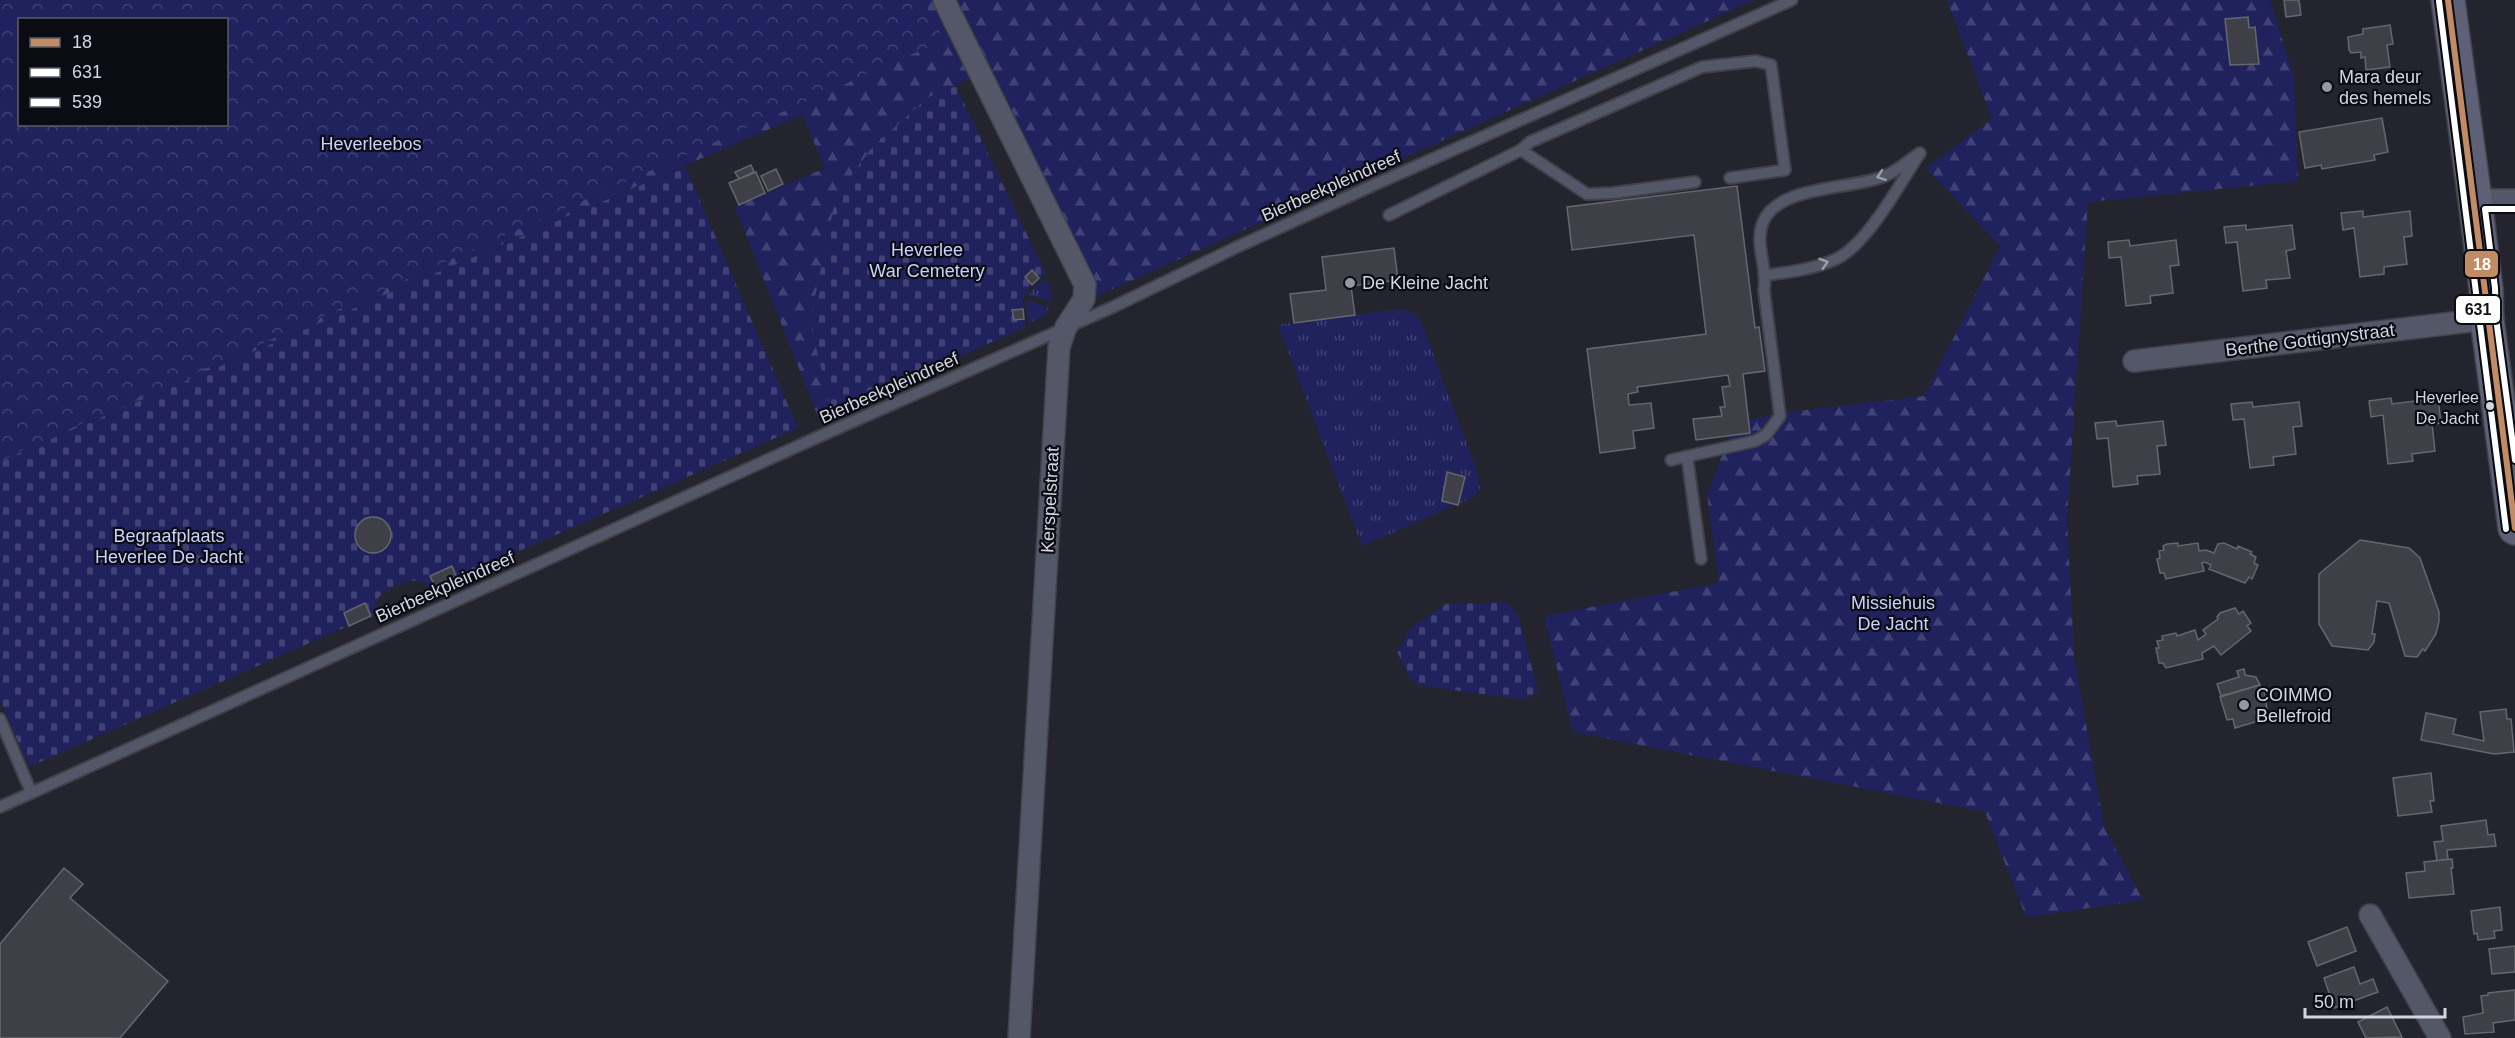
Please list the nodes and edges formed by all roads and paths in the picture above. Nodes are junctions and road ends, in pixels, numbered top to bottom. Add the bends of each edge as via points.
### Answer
1 (944, 0) edge
2 (1792, 0) edge
3 (2446, 0) edge
4 (1521, 150) junction
5 (1730, 178) dead end
6 (1695, 182) dead end
7 (2475, 200) junction
8 (2515, 200) edge
9 (1389, 215) dead end
10 (1767, 275) junction
11 (2487, 319) junction
12 (1066, 327) junction
13 (2134, 361) dead end
14 (1687, 456) junction
15 (1671, 460) dead end
16 (2515, 528) edge
17 (1701, 559) dead end
18 (0, 719) edge
19 (31, 792) junction
20 (0, 807) edge
21 (2370, 915) dead end
22 (1019, 1038) edge
23 (2440, 1038) edge

1 - 12 street, Kerspelstraat via 1085,285 1084,299
2 - 12 lane, Bierbeekpleindreef via 1333,203
3 - 7 main road via 2454,32
3 - 11 main road via 2442,31 2444,84 2461,238 2472,293
4 - 5 lane via 1530,142 1702,67 1756,61 1771,64 1785,171
4 - 6 lane via 1587,194
4 - 9 lane
7 - 8 street
7 - 11 main road
10 -> 10 lane via 1800,270 1835,259 1851,249 1865,236 1920,153 1885,176 1813,191 1773,208 1760,237
10 - 14 lane via 1764,290 1780,416 1766,435 1755,441
11 - 13 street, Berthe Gottignystraat
11 - 16 main road
12 - 19 lane, Bierbeekpleindreef
12 - 22 street, Kerspelstraat via 1059,347
14 - 15 lane
14 - 17 lane
18 - 19 lane
19 - 20 lane, Bierbeekpleindreef
21 - 23 street

